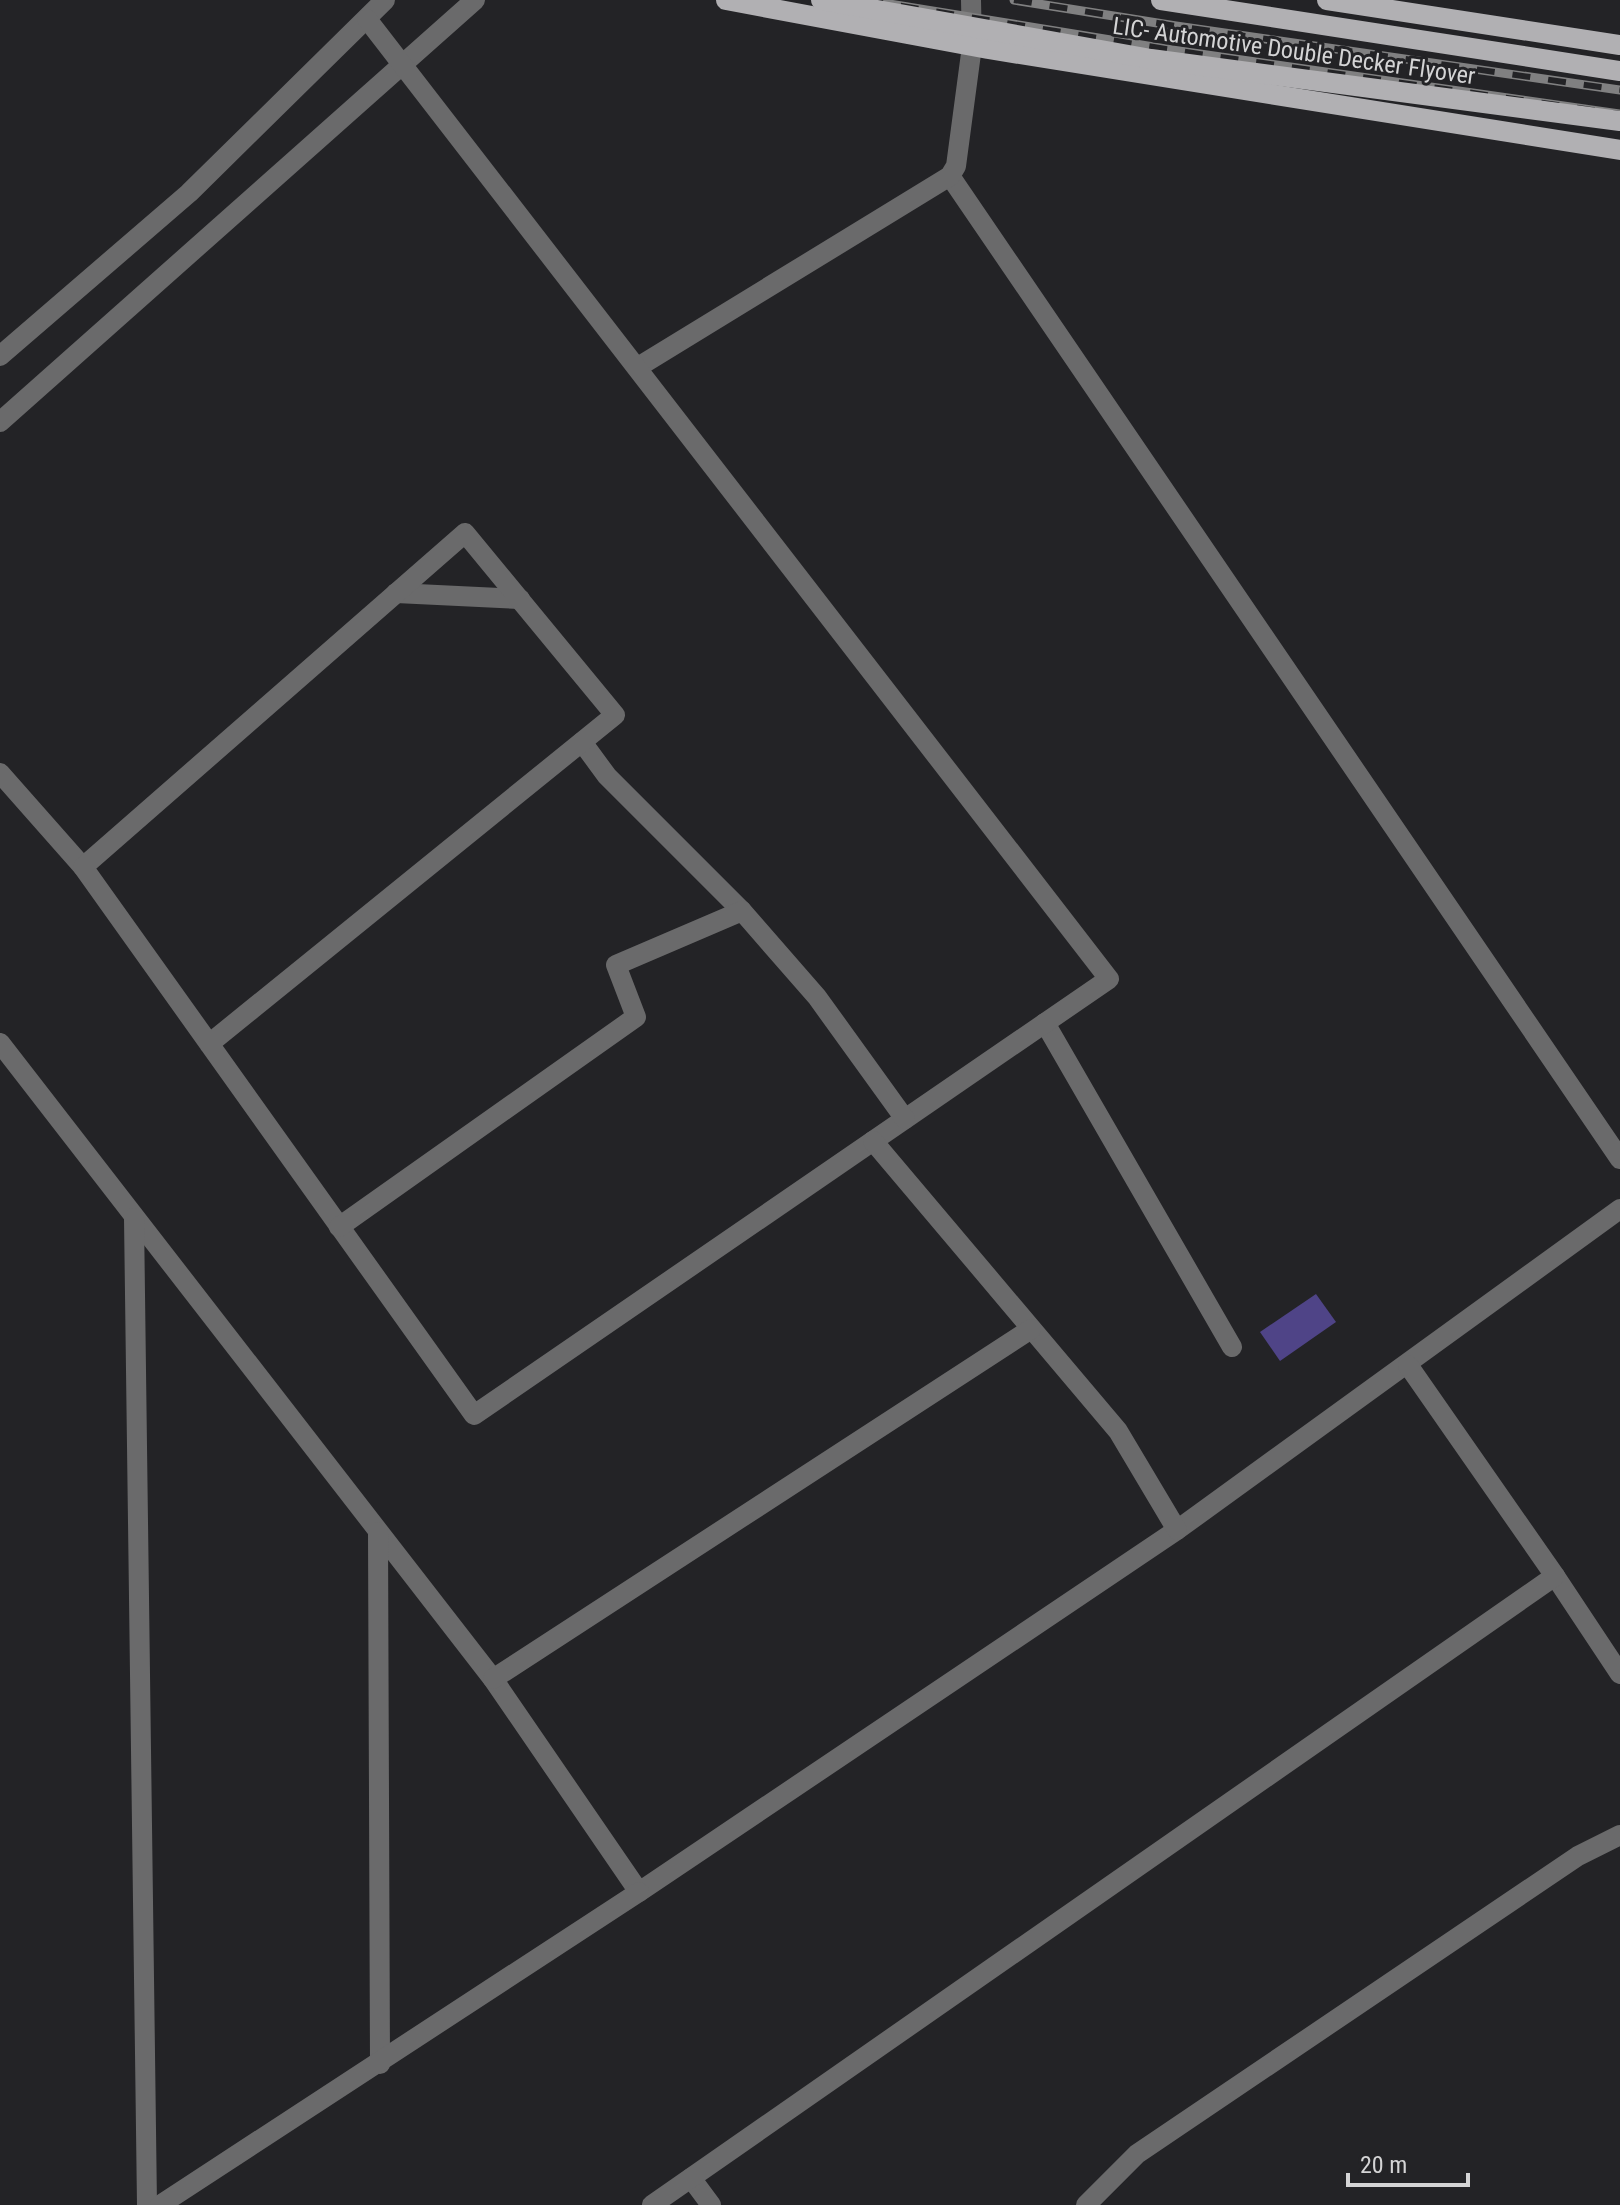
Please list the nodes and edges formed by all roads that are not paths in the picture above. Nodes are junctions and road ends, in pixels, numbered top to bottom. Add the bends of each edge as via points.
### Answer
1 (385, 0) edge
2 (475, 0) edge
3 (726, 0) edge
4 (821, 0) edge
5 (971, 0) edge
6 (1161, 0) edge
7 (1327, 0) edge
8 (367, 19) junction
9 (1620, 45) edge
10 (972, 46) junction
11 (403, 65) junction
12 (1620, 71) edge
13 (1620, 121) edge
14 (1620, 150) edge
15 (950, 176) junction
16 (0, 356) edge
17 (638, 367) junction
18 (0, 422) edge
19 (396, 593) junction
20 (520, 599) junction
21 (582, 742) junction
22 (0, 773) edge
23 (83, 867) junction
24 (742, 911) junction
25 (1045, 1023) junction
26 (0, 1043) edge
27 (209, 1044) junction
28 (905, 1119) junction
29 (873, 1141) junction
30 (1620, 1159) edge
31 (1620, 1209) edge
32 (134, 1218) junction
33 (339, 1227) junction
34 (1031, 1329) junction
35 (1232, 1347) dead end
36 (1408, 1365) junction
37 (1177, 1530) junction
38 (378, 1532) junction
39 (1555, 1576) junction
40 (1620, 1674) edge
41 (493, 1679) junction
42 (1620, 1835) edge
43 (639, 1892) junction
44 (380, 2064) junction
45 (691, 2178) junction
46 (147, 2205) edge
47 (160, 2205) edge
48 (652, 2205) edge
49 (711, 2205) edge
50 (1086, 2205) edge

1 - 8 street
2 - 11 street
3 - 10 main road
4 - 13 main road, LIC- Automotive Double Decker Flyover, bridge via 1151,59
5 - 10 street
6 - 12 main road, LIC- Automotive Double Decker Flyover
7 - 9 main road
8 - 11 street
8 - 16 street via 189,193
10 - 14 main road
10 - 15 street via 956,166
11 - 17 street
11 - 18 street
15 - 17 street
15 - 30 street
17 - 25 street via 1109,979
19 - 20 street
19 - 20 street via 465,533
19 - 23 street
20 - 21 street via 615,715
21 - 24 street via 607,776
21 - 27 street
22 - 23 street
23 - 27 street
24 - 28 street via 817,997
24 - 33 street via 616,965 636,1017
25 - 28 street
25 - 35 street
26 - 32 street
27 - 33 street
28 - 29 street
29 - 33 street via 474,1415
29 - 34 street
31 - 36 street
32 - 38 street
32 - 46 street
34 - 37 street via 1118,1431
34 - 41 street
36 - 37 street
36 - 39 street
37 - 43 street
38 - 41 street
38 - 44 street
39 - 40 street
39 - 45 street
41 - 43 street
42 - 50 street via 1578,1856 1137,2154
43 - 44 street
44 - 47 street
45 - 48 street
45 - 49 street

